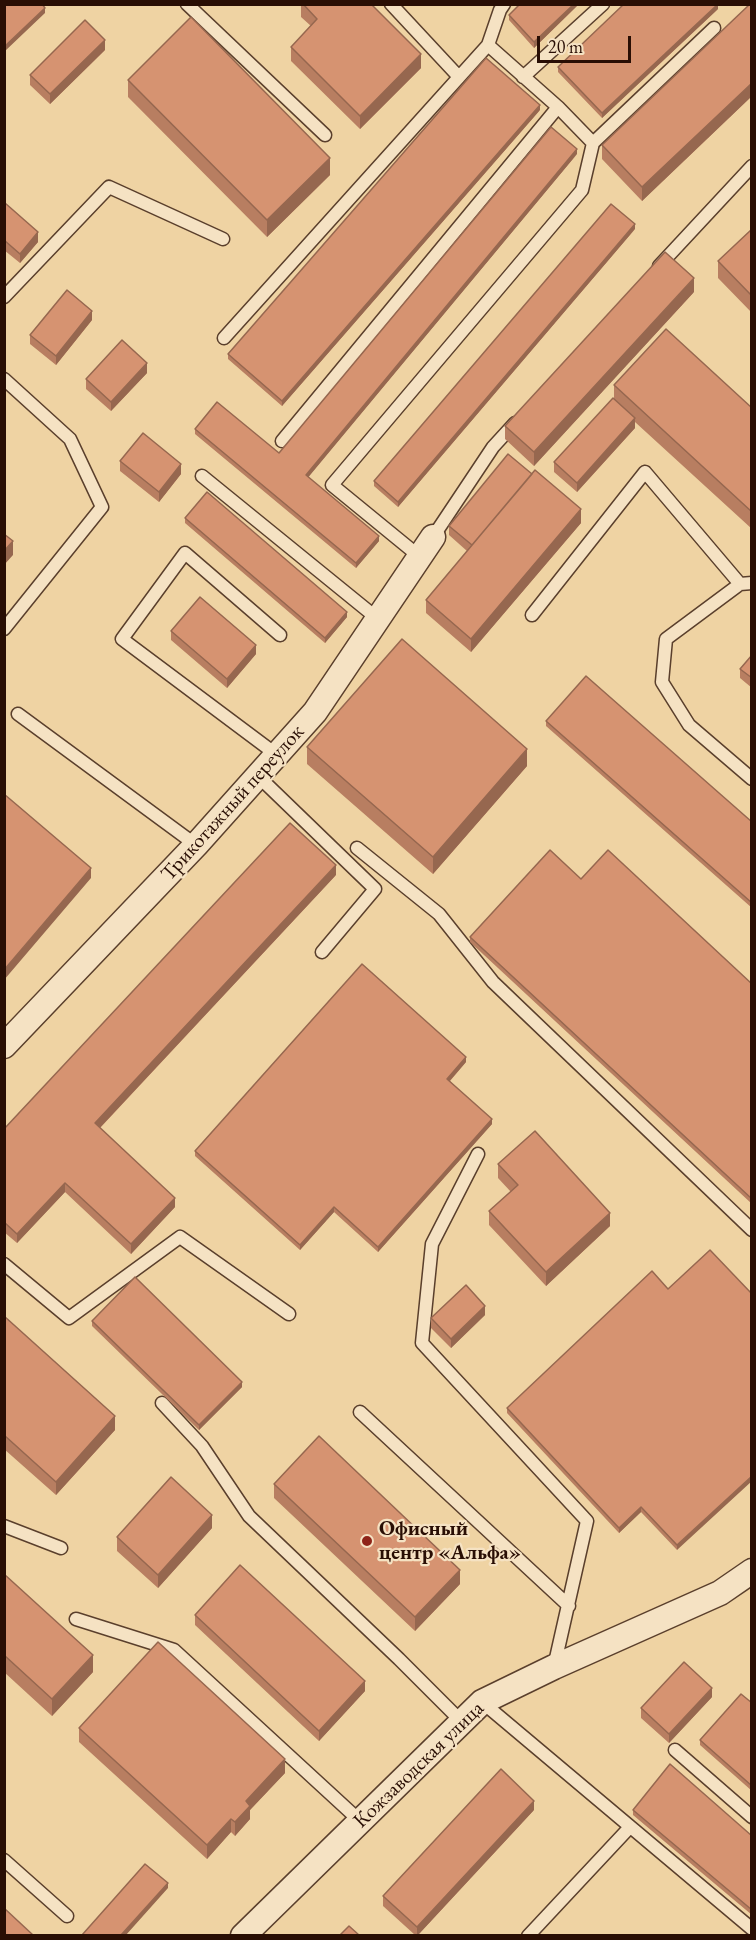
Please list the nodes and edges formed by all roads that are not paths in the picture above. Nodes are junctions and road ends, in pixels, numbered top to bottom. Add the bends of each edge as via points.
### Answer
1 (187, 4) edge
2 (391, 4) edge
3 (504, 4) edge
4 (603, 4) edge
5 (714, 28) dead end
6 (488, 45) junction
7 (459, 77) junction
8 (523, 77) junction
9 (558, 107) junction
10 (325, 135) dead end
11 (593, 143) junction
12 (752, 166) edge
13 (223, 239) dead end
14 (654, 271) edge
15 (4, 297) edge
16 (224, 338) dead end
17 (4, 379) edge
18 (525, 412) edge
19 (282, 441) dead end
20 (202, 476) dead end
21 (426, 547) junction
22 (746, 584) edge
23 (532, 615) dead end
24 (378, 619) junction
25 (4, 629) edge
26 (279, 635) dead end
27 (18, 714) dead end
28 (277, 755) junction
29 (258, 776) junction
30 (752, 779) edge
31 (196, 844) junction
32 (357, 848) dead end
33 (322, 952) dead end
34 (4, 1046) edge
35 (478, 1154) dead end
36 (752, 1230) edge
37 (4, 1264) edge
38 (289, 1314) dead end
39 (162, 1403) dead end
40 (360, 1412) dead end
41 (4, 1526) edge
42 (61, 1548) dead end
43 (752, 1571) edge
44 (568, 1606) junction
45 (76, 1619) dead end
46 (554, 1667) junction
47 (482, 1702) junction
48 (462, 1722) junction
49 (675, 1750) dead end
50 (752, 1817) edge
51 (360, 1821) junction
52 (630, 1827) junction
53 (4, 1860) edge
54 (67, 1916) dead end
55 (752, 1929) edge
56 (243, 1935) edge
57 (528, 1935) edge

1 - 10 lane
2 - 7 lane
3 - 6 lane
4 - 8 lane
5 - 11 lane
6 - 7 lane
6 - 8 lane
7 - 16 lane
8 - 9 lane
9 - 11 lane
9 - 19 lane
11 - 21 lane via 582,190 332,485
12 - 14 lane
13 - 15 lane via 109,187
17 - 25 lane via 70,439 102,507
18 - 21 lane via 493,447
20 - 24 lane
21 - 24 street, Трикотажный переулок
22 - 23 lane via 645,472
22 - 30 lane via 666,639 662,682 689,725
24 - 28 street, Трикотажный переулок via 315,712
26 - 28 lane via 185,553 123,639
27 - 31 lane
28 - 29 street, Трикотажный переулок
29 - 31 street, Трикотажный переулок
29 - 33 lane via 375,889
31 - 34 street, Трикотажный переулок
32 - 36 lane via 439,914 493,982
35 - 44 lane via 432,1244 422,1344 587,1521
37 - 38 lane via 69,1318 180,1237
39 - 48 lane via 202,1446 249,1516
40 - 44 lane
41 - 42 lane
43 - 46 street, Кожзаводская улица via 720,1593
44 - 46 lane
45 - 51 lane via 174,1650
46 - 47 street, Кожзаводская улица
47 - 48 street, Кожзаводская улица
47 - 52 lane
48 - 51 street, Кожзаводская улица
49 - 50 lane
51 - 56 street, Кожзаводская улица
52 - 55 lane
52 - 57 lane
53 - 54 lane

